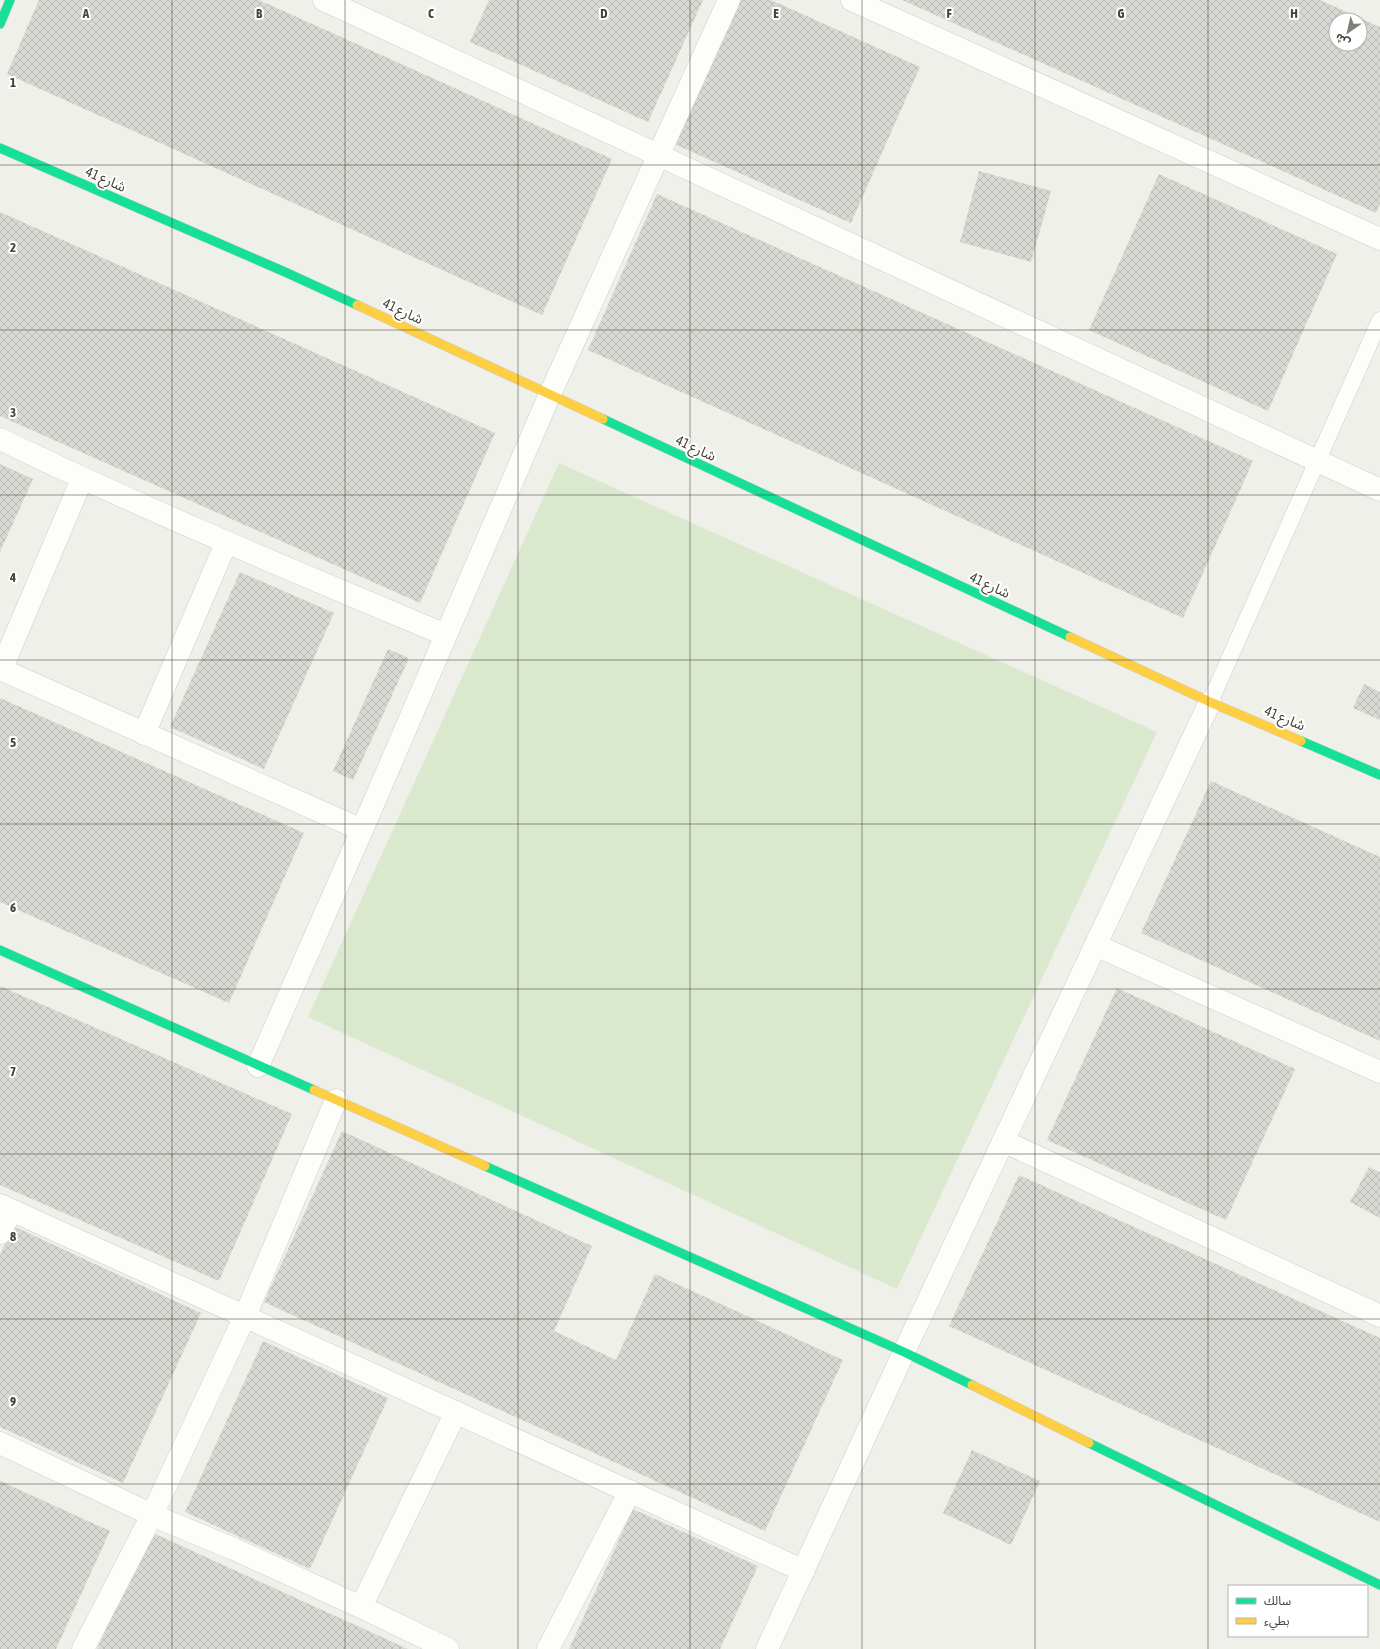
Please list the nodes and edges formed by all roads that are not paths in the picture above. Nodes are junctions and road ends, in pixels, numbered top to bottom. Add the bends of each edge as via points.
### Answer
1 (10, 0) edge
2 (324, 0) edge
3 (728, 0) edge
4 (852, 0) edge
5 (0, 24) edge
6 (0, 148) edge
7 (658, 154) junction
8 (1380, 239) edge
9 (1380, 320) edge
10 (550, 394) junction
11 (0, 439) edge
12 (1316, 461) junction
13 (82, 479) junction
14 (1380, 490) edge
15 (226, 543) junction
16 (446, 635) junction
17 (0, 670) edge
18 (1210, 702) junction
19 (144, 734) junction
20 (1380, 775) edge
21 (362, 830) junction
22 (1095, 945) junction
23 (0, 950) edge
24 (258, 1066) junction
25 (1380, 1072) edge
26 (336, 1100) junction
27 (1003, 1141) junction
28 (6, 1208) edge
29 (0, 1233) edge
30 (245, 1316) junction
31 (1380, 1316) edge
32 (904, 1352) junction
33 (456, 1412) junction
34 (0, 1443) edge
35 (630, 1491) junction
36 (152, 1514) junction
37 (804, 1571) junction
38 (1380, 1585) edge
39 (361, 1607) junction
40 (83, 1649) edge
41 (448, 1649) edge
42 (548, 1649) edge
43 (767, 1649) edge

1 - 5 main road
2 - 7 street
3 - 7 street
4 - 8 street
6 - 10 main road, شارع 41 via 285,272
7 - 10 street
7 - 12 street
9 - 12 lane
10 - 16 street
10 - 18 main road, شارع 41
11 - 13 street
12 - 14 street
12 - 18 lane
13 - 15 street
13 - 17 street
15 - 16 street
15 - 19 street
16 - 21 street
17 - 19 street
18 - 20 main road, شارع 41
18 - 22 street
19 - 21 street
21 - 24 street
22 - 25 street
22 - 27 street
23 - 24 main road
24 - 26 main road
26 - 30 street
26 - 32 main road
27 - 31 street
27 - 32 street
28 - 29 street
28 - 30 street
30 - 33 street
30 - 36 street
32 - 37 street
32 - 38 main road
33 - 35 street
33 - 39 street
34 - 36 street
35 - 37 street
35 - 42 street
36 - 39 street
36 - 40 street
37 - 43 street
39 - 41 street

